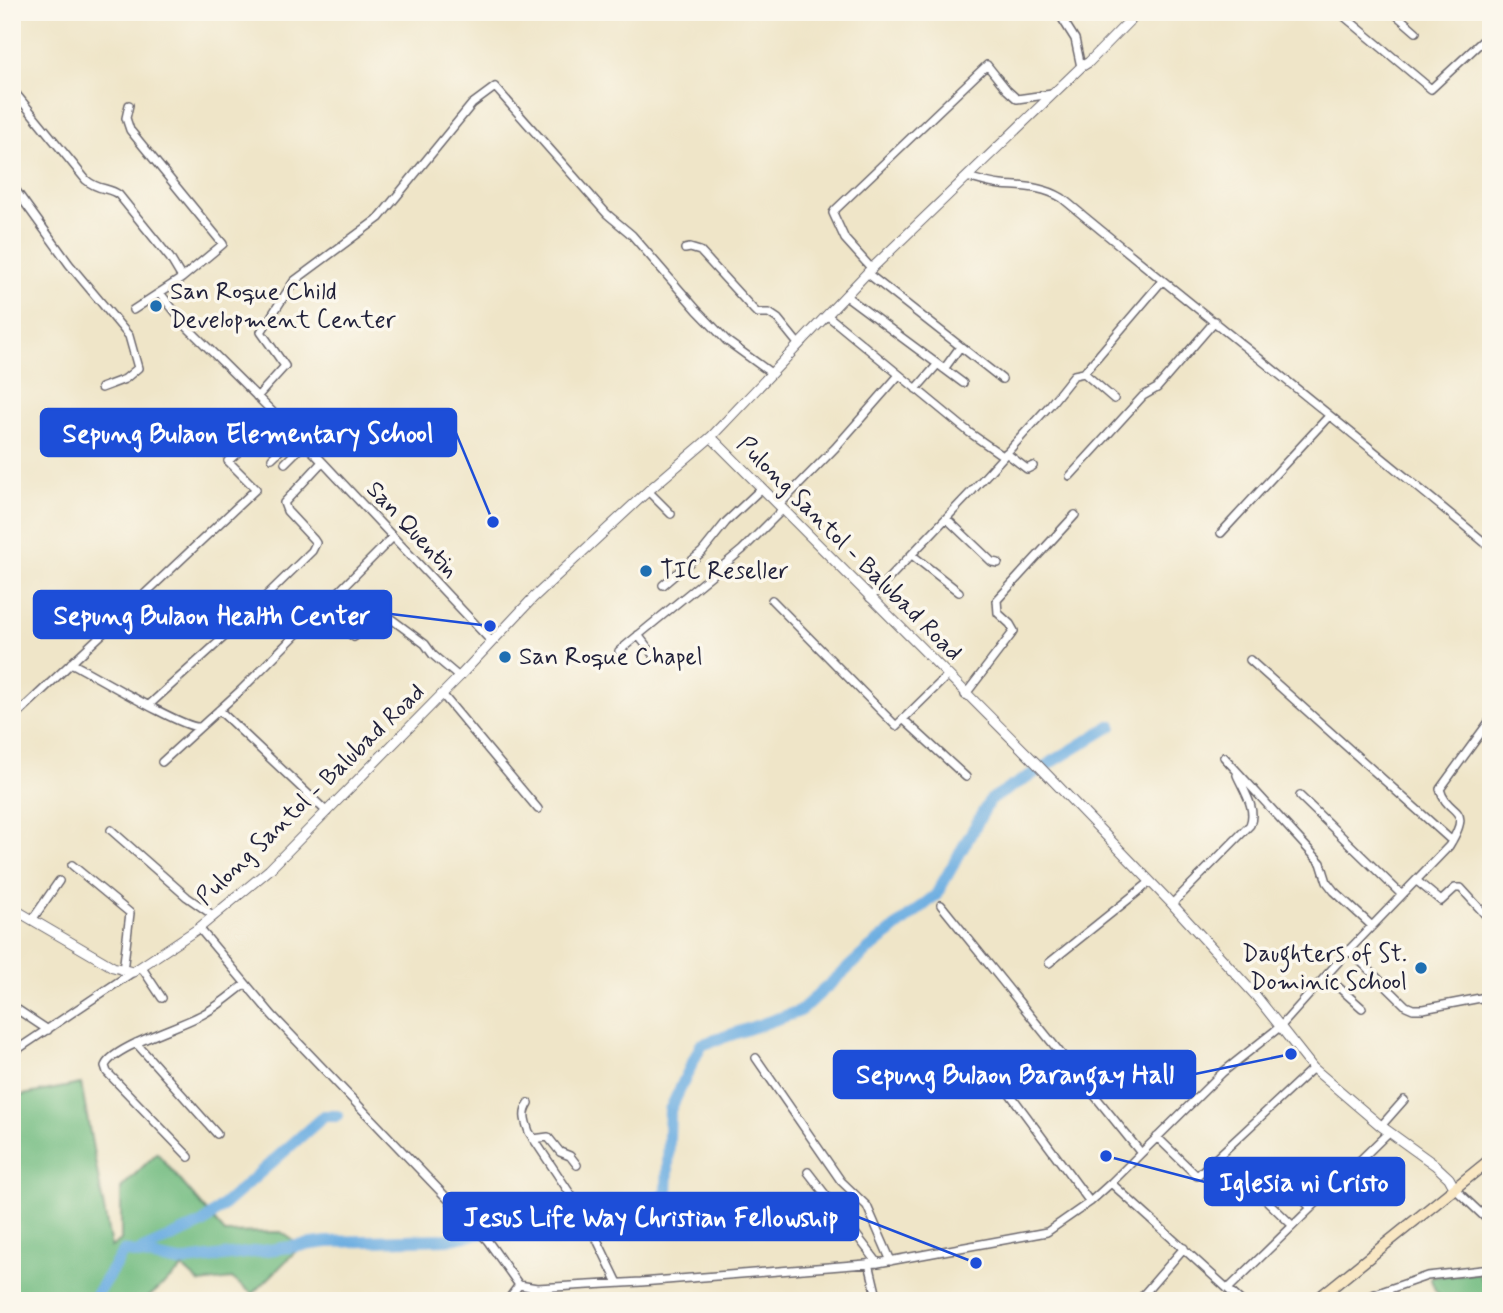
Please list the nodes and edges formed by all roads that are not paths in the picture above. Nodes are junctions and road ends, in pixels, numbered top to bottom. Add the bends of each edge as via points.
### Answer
1 (1058, 12) edge
2 (1138, 12) edge
3 (1339, 12) edge
4 (1393, 12) edge
5 (1478, 12) edge
6 (1491, 25) edge
7 (1416, 32) dead end
8 (1491, 33) edge
9 (1081, 67) junction
10 (12, 89) edge
11 (1053, 94) junction
12 (129, 105) dead end
13 (967, 177) junction
14 (12, 185) edge
15 (685, 249) dead end
16 (869, 271) junction
17 (182, 278) junction
18 (1162, 281) junction
19 (160, 293) junction
20 (846, 296) junction
21 (133, 310) dead end
22 (828, 316) junction
23 (1215, 321) junction
24 (799, 345) junction
25 (960, 347) junction
26 (940, 367) junction
27 (771, 373) junction
28 (1084, 373) junction
29 (899, 374) junction
30 (1002, 379) dead end
31 (963, 383) dead end
32 (101, 388) dead end
33 (916, 388) junction
34 (257, 397) junction
35 (1114, 399) dead end
36 (1329, 416) junction
37 (277, 418) junction
38 (295, 436) junction
39 (711, 437) junction
40 (304, 444) junction
41 (1004, 455) junction
42 (272, 458) dead end
43 (322, 462) junction
44 (285, 463) dead end
45 (1033, 466) dead end
46 (1070, 476) dead end
47 (762, 488) junction
48 (648, 491) junction
49 (781, 507) junction
50 (671, 514) dead end
51 (1075, 514) dead end
52 (947, 519) junction
53 (1221, 533) dead end
54 (392, 538) junction
55 (1491, 548) edge
56 (912, 555) junction
57 (998, 563) dead end
58 (663, 585) dead end
59 (959, 592) dead end
60 (870, 598) junction
61 (772, 600) dead end
62 (321, 611) junction
63 (638, 635) junction
64 (491, 641) junction
65 (619, 650) dead end
66 (655, 657) dead end
67 (1250, 660) dead end
68 (71, 663) junction
69 (947, 676) junction
70 (459, 677) junction
71 (442, 694) junction
72 (965, 695) junction
73 (149, 705) junction
74 (219, 710) junction
75 (12, 719) edge
76 (903, 719) junction
77 (1491, 719) edge
78 (200, 727) junction
79 (1224, 757) dead end
80 (162, 762) dead end
81 (1234, 768) junction
82 (966, 777) dead end
83 (1300, 796) dead end
84 (538, 809) dead end
85 (327, 811) junction
86 (111, 831) dead end
87 (1452, 841) junction
88 (72, 865) dead end
89 (59, 881) dead end
90 (1417, 881) junction
91 (1150, 882) junction
92 (1402, 895) junction
93 (941, 905) dead end
94 (1172, 905) junction
95 (12, 908) edge
96 (214, 916) junction
97 (32, 920) junction
98 (1491, 921) edge
99 (1371, 926) junction
100 (199, 928) junction
101 (1349, 950) junction
102 (1049, 963) dead end
103 (137, 970) junction
104 (123, 971) junction
105 (1326, 976) junction
106 (245, 984) junction
107 (1491, 996) edge
108 (162, 998) dead end
109 (12, 1006) edge
110 (1362, 1008) dead end
111 (1281, 1026) junction
112 (48, 1030) junction
113 (136, 1043) junction
114 (12, 1053) edge
115 (756, 1058) dead end
116 (1312, 1068) junction
117 (999, 1079) dead end
118 (1404, 1100) dead end
119 (529, 1103) dead end
120 (1385, 1129) junction
121 (216, 1134) dead end
122 (1157, 1137) junction
123 (533, 1139) junction
124 (1142, 1153) junction
125 (189, 1157) dead end
126 (1491, 1159) edge
127 (578, 1165) dead end
128 (1295, 1170) dead end
129 (808, 1172) dead end
130 (1111, 1183) junction
131 (1455, 1189) junction
132 (1263, 1197) dead end
133 (1090, 1202) junction
134 (1310, 1207) junction
135 (1491, 1223) edge
136 (1292, 1225) junction
137 (1184, 1248) junction
138 (891, 1261) junction
139 (873, 1263) junction
140 (1491, 1269) edge
141 (618, 1283) junction
142 (519, 1284) junction
143 (1229, 1288) junction
144 (506, 1301) edge
145 (878, 1301) edge
146 (1138, 1301) edge
147 (1241, 1301) edge
148 (1315, 1301) edge
149 (1355, 1301) edge

1 - 9 street via 1075,39
2 - 9 street
3 - 8 street via 1432,89
4 - 7 street
5 - 6 street
9 - 11 street
10 - 17 street via 86,180 119,195
11 - 13 street
11 - 16 street via 1017,99 987,65 835,210 845,239
12 - 17 street via 130,130 222,240 221,247
13 - 16 street
13 - 18 street via 1050,191
14 - 32 street via 69,264 129,335 138,368
15 - 24 street via 700,251 757,313 778,319
16 - 20 street
16 - 25 street
17 - 19 street
18 - 23 street
18 - 28 street
19 - 21 street
19 - 34 street, San Quentin
20 - 22 street
20 - 26 street
22 - 24 street
22 - 29 street
23 - 36 street
23 - 46 street
24 - 27 street
25 - 26 street
25 - 30 street
26 - 31 street
26 - 33 street
27 - 34 street via 727,341 697,310 495,87 472,104 379,218 294,281 261,331 285,366
27 - 39 street
28 - 35 street
28 - 41 street via 1074,375
29 - 33 street
29 - 49 street
33 - 41 street
34 - 37 street, San Quentin
36 - 53 street
36 - 55 street
37 - 38 street, San Quentin
37 - 68 street via 228,461 256,489
38 - 40 street, San Quentin
38 - 42 street
39 - 47 street, Pulong Santol - Balubad Road
39 - 48 street, Pulong Santol - Balubad Road
40 - 43 street, San Quentin
40 - 44 street
41 - 45 street via 1027,469
41 - 52 street
43 - 54 street, San Quentin
43 - 73 street via 284,503 315,547
47 - 49 street, Pulong Santol - Balubad Road
47 - 58 street via 702,552
48 - 50 street
48 - 64 street, Pulong Santol - Balubad Road
49 - 60 street, Pulong Santol - Balubad Road
49 - 63 street via 742,550
51 - 72 street via 996,600 998,613 1014,631
52 - 56 street
52 - 57 street
54 - 62 street
54 - 64 street, San Quentin
56 - 59 street
56 - 60 street
60 - 69 street, Pulong Santol - Balubad Road
61 - 76 street via 896,726
62 - 70 street via 354,637 382,612
62 - 74 street
63 - 65 street
63 - 66 street
64 - 70 street, Pulong Santol - Balubad Road
67 - 87 street
68 - 73 street
68 - 75 street
69 - 72 street, Pulong Santol - Balubad Road
69 - 76 street
70 - 71 street, Pulong Santol - Balubad Road
71 - 84 street
71 - 85 street, Pulong Santol - Balubad Road
72 - 91 street, Pulong Santol - Balubad Road
73 - 78 street via 191,728
74 - 78 street
74 - 85 street
76 - 82 street
77 - 87 street via 1440,789 1460,821
78 - 80 street
79 - 81 street
81 - 94 street via 1252,810 1250,825
81 - 99 street via 1321,863 1334,891
83 - 92 street
85 - 96 street, Pulong Santol - Balubad Road
86 - 96 street
87 - 90 street
88 - 104 street via 130,913
89 - 97 street
90 - 92 street
90 - 98 street via 1441,901 1461,888
91 - 94 street, Pulong Santol - Balubad Road
91 - 102 street
92 - 99 street
93 - 124 street
94 - 111 street, Pulong Santol - Balubad Road
95 - 97 street
96 - 100 street, Pulong Santol - Balubad Road
97 - 104 street
99 - 101 street
100 - 103 street, Pulong Santol - Balubad Road
100 - 106 street
101 - 105 street
101 - 107 street via 1412,1009
103 - 104 street
103 - 108 street
103 - 112 street
105 - 110 street
105 - 111 street
106 - 113 street via 203,1014
106 - 142 street via 487,1240
109 - 112 street
111 - 116 street, Pulong Santol - Balubad Road
111 - 122 street via 1223,1072
112 - 114 street
113 - 121 street
113 - 125 street via 107,1061 107,1072
115 - 138 street via 841,1181 867,1206
116 - 120 street, Pulong Santol - Balubad Road
116 - 122 street via 1197,1176
117 - 133 street
118 - 120 street
119 - 123 street via 524,1117
120 - 131 street, Pulong Santol - Balubad Road via 1442,1172
120 - 134 street
122 - 124 street
123 - 127 street via 548,1137
123 - 141 street via 586,1217
124 - 130 street
126 - 131 main road
128 - 134 street via 1288,1184
129 - 139 street
130 - 133 street
130 - 137 street
131 - 135 street
131 - 148 main road
132 - 136 street
133 - 138 street via 1047,1232
134 - 136 street
136 - 143 street
137 - 143 street
137 - 146 street
138 - 139 street
139 - 141 street
139 - 145 street
140 - 149 street via 1427,1276
141 - 142 street via 537,1288
142 - 144 street
143 - 147 street

